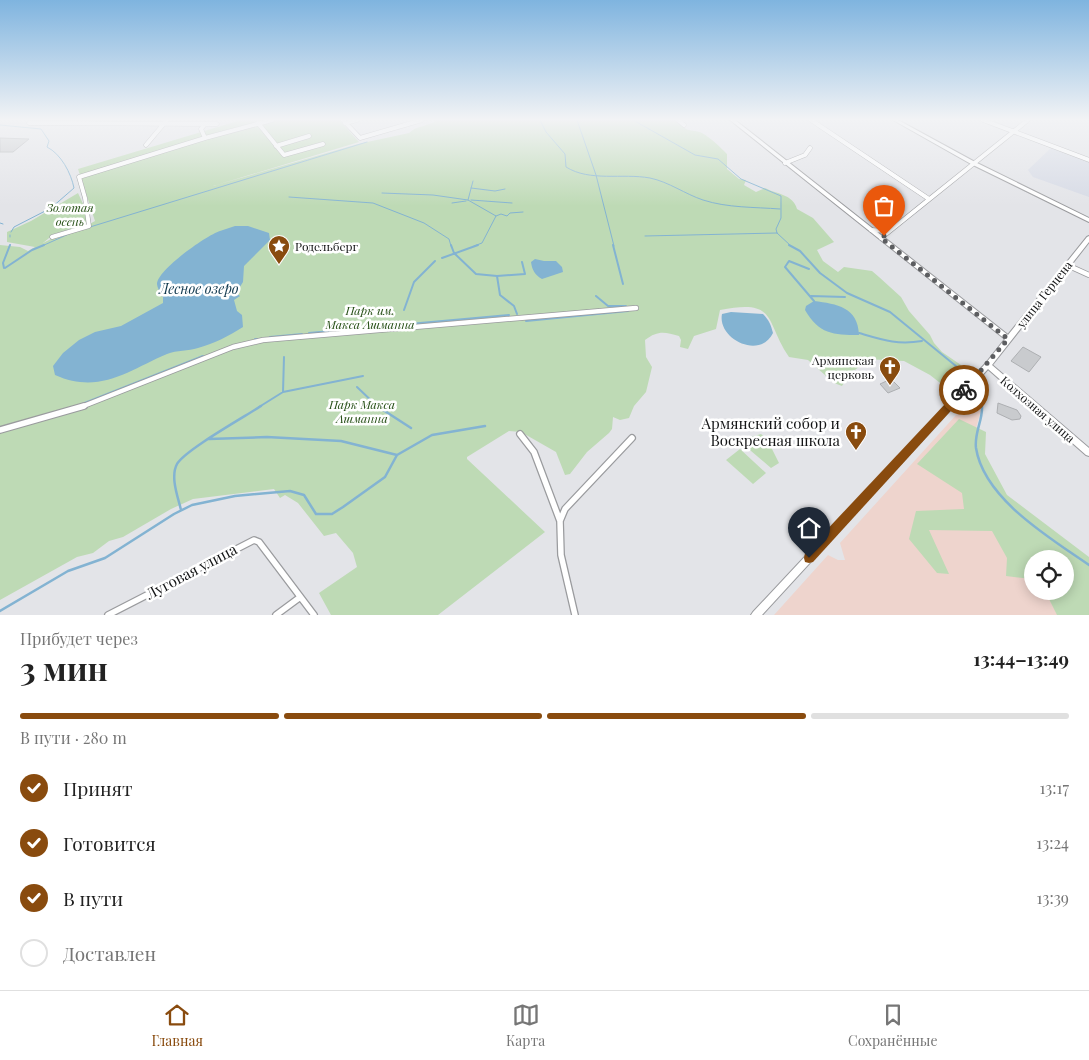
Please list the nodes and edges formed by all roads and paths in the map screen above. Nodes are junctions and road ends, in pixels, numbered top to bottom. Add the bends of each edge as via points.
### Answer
1 (810, 148) dead end
2 (170, 149) edge
3 (278, 149) edge
4 (306, 149) edge
5 (767, 149) edge
6 (853, 149) edge
7 (947, 149) edge
8 (991, 149) edge
9 (1059, 149) edge
10 (1089, 160) edge
11 (785, 163) junction
12 (973, 163) junction
13 (928, 200) junction
14 (1089, 220) edge
15 (871, 230) junction
16 (888, 231) junction
17 (52, 237) dead end
18 (881, 238) junction
19 (1089, 238) edge
20 (1067, 265) junction
21 (1089, 275) edge
22 (636, 308) dead end
23 (1008, 339) junction
24 (988, 364) junction
25 (0, 430) edge
26 (520, 434) dead end
27 (632, 438) dead end
28 (1089, 453) edge
29 (560, 521) junction
30 (299, 598) junction
31 (108, 615) edge
32 (276, 615) edge
33 (314, 615) edge
34 (575, 615) edge
35 (756, 615) edge

1 - 11 street via 805,156
2 - 17 street via 79,177 90,226
3 - 4 street via 284,155
5 - 11 street
6 - 13 street
7 - 12 street
8 - 12 street
9 - 10 street
11 - 15 street
12 - 13 street
12 - 14 street
13 - 16 street
15 - 16 street
15 - 18 street
16 - 18 street
18 - 23 street
19 - 20 street, улица Герцена
20 - 21 street
20 - 23 street, улица Герцена
22 - 25 street via 263,340 225,350 77,409
23 - 24 street, улица Герцена
24 - 28 street, Колхозная улица
24 - 35 street, улица Герцена
26 - 29 street via 534,452
27 - 29 street via 565,510
29 - 34 street via 558,530
30 - 31 street, Луговая улица via 259,542 254,540
30 - 32 street
30 - 33 street

